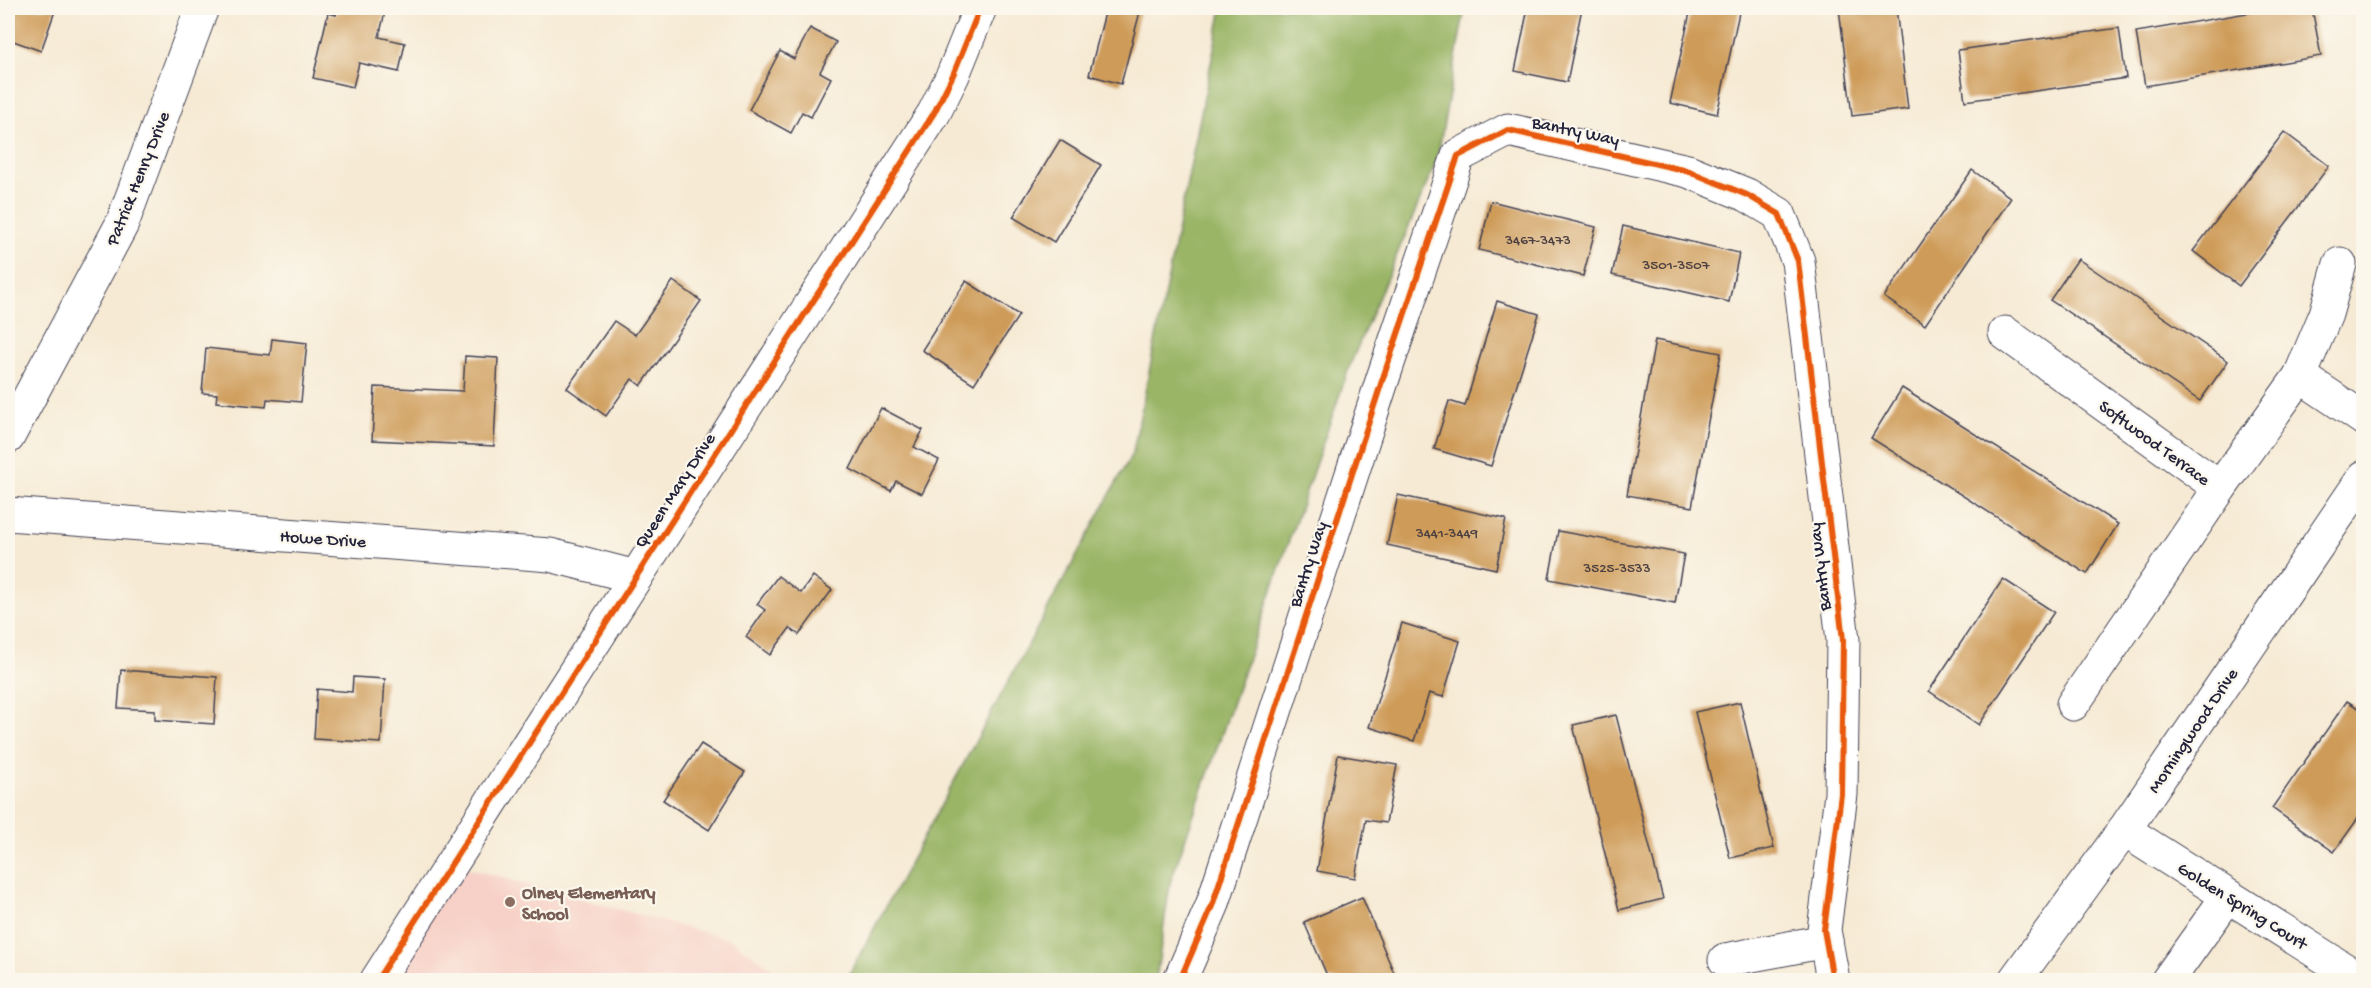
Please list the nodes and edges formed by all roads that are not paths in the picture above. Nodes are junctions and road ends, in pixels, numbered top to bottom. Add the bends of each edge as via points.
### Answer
1 (202, 8) edge
2 (980, 8) edge
3 (2340, 264) dead end
4 (2005, 333) dead end
5 (2300, 376) junction
6 (2364, 419) edge
7 (8, 437) edge
8 (2364, 477) edge
9 (2220, 488) junction
10 (8, 514) edge
11 (636, 577) junction
12 (2073, 704) dead end
13 (2124, 830) junction
14 (2228, 896) junction
15 (1826, 941) junction
16 (1725, 960) dead end
17 (378, 981) edge
18 (1180, 981) edge
19 (1833, 981) edge
20 (2015, 981) edge
21 (2168, 981) edge
22 (2361, 981) edge

1 - 7 street, Patrick Henry Drive via 122,224
2 - 11 street, Queen Mary Drive via 934,113
3 - 5 street, Softwood Terrace via 2326,314
4 - 9 street, Softwood Terrace
5 - 6 street
5 - 9 street, Softwood Terrace
8 - 13 street, Morningwood Drive
9 - 12 street
10 - 11 street, Howe Drive via 550,555
11 - 17 street, Queen Mary Drive
13 - 14 street, Golden Spring Court
13 - 20 street, Morningwood Drive
14 - 21 street
14 - 22 street, Golden Spring Court
15 - 16 street
15 - 18 street, Bantry Way via 1829,872 1841,794 1843,640 1798,261 1779,214 1747,195 1688,171 1508,130 1458,156 1212,906
15 - 19 street, Bantry Way

